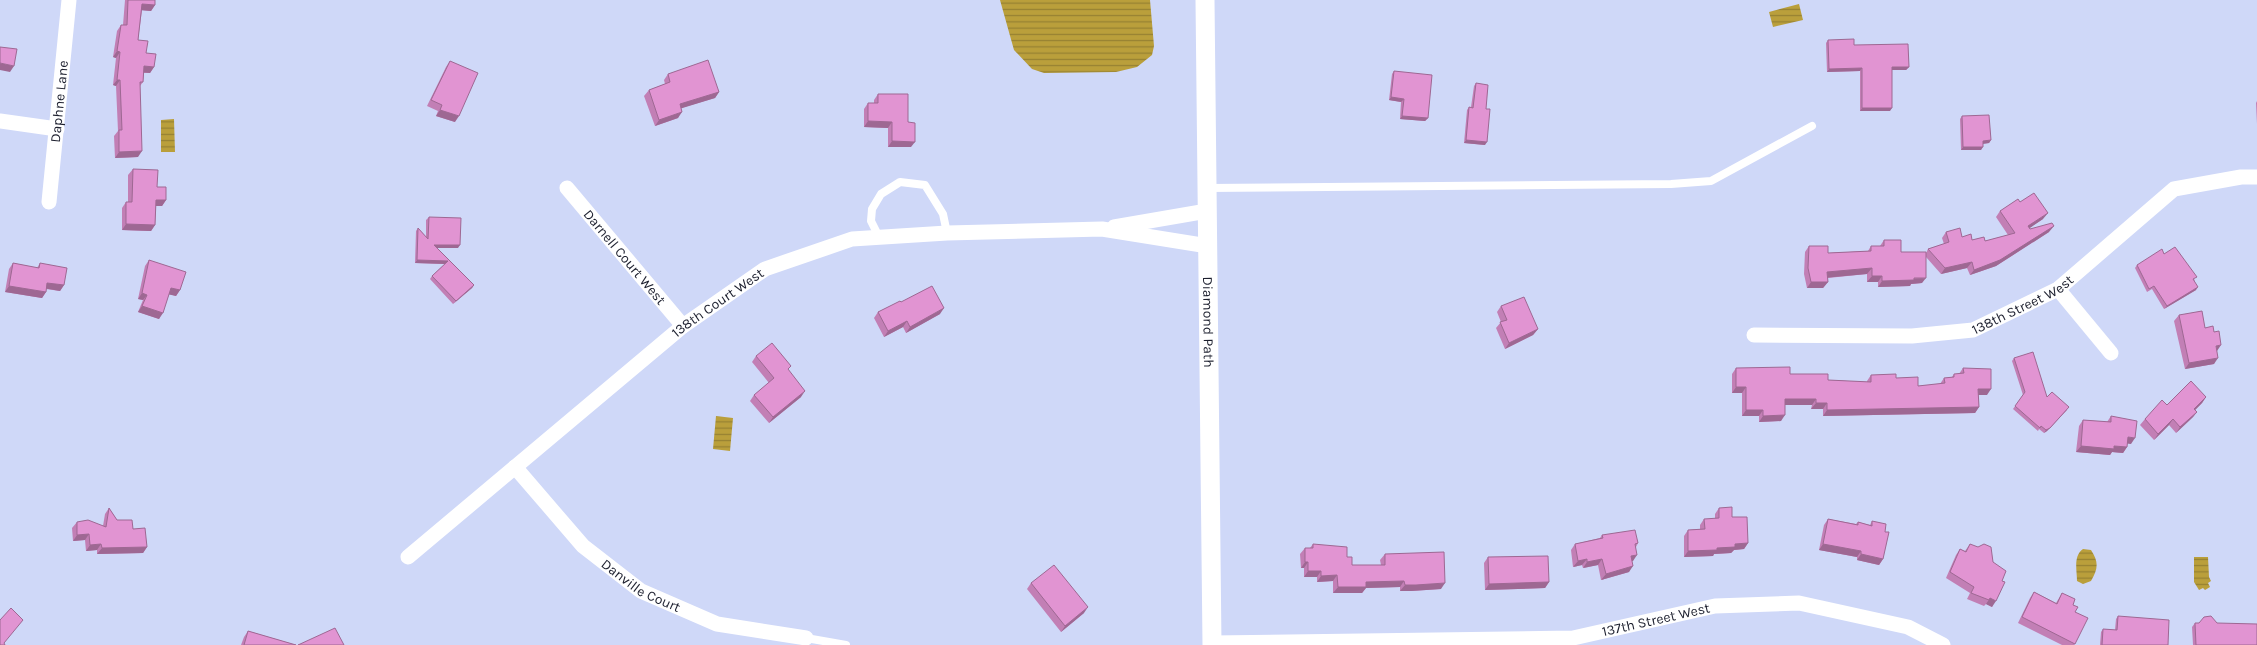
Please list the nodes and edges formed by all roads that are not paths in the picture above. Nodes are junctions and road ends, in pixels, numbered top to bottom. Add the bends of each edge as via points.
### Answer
1 (69, 0) edge
2 (1205, 0) edge
3 (0, 120) edge
4 (1812, 126) dead end
5 (57, 129) junction
6 (2257, 177) edge
7 (567, 188) dead end
8 (1207, 188) junction
9 (49, 202) dead end
10 (1208, 211) junction
11 (1102, 229) junction
12 (947, 233) junction
13 (879, 237) junction
14 (1208, 246) junction
15 (2058, 289) junction
16 (683, 326) junction
17 (1754, 335) dead end
18 (2110, 353) dead end
19 (515, 467) junction
20 (408, 557) dead end
21 (806, 638) joint
22 (1212, 644) edge
23 (846, 645) edge
24 (1943, 645) edge

1 - 5 street, Daphne Lane
2 - 8 street, Diamond Path
3 - 5 street
4 - 8 lane via 1711,181
5 - 9 street, Daphne Lane
6 - 15 street, 138th Street West via 2174,189
7 - 16 street, Darnell Court West
8 - 10 street, Diamond Path
10 - 11 street, 138th Court West
10 - 14 street, Diamond Path
11 - 12 street, 138th Court West
11 - 14 street, 138th Court West
12 - 13 street, 138th Court West
12 - 13 lane via 943,214 924,184 900,182 881,194 872,209 872,221
13 - 16 street, 138th Court West via 852,238 765,269
14 - 22 street, Diamond Path
15 - 17 street, 138th Street West via 1973,330 1912,336
15 - 18 street
16 - 19 street, 138th Court West
19 - 20 street, 138th Court West
19 - 21 street, Danville Court via 583,546 641,591 716,624
21 - 23 lane
22 - 24 street, 137th Street West via 1573,638 1715,606 1799,604 1908,627

